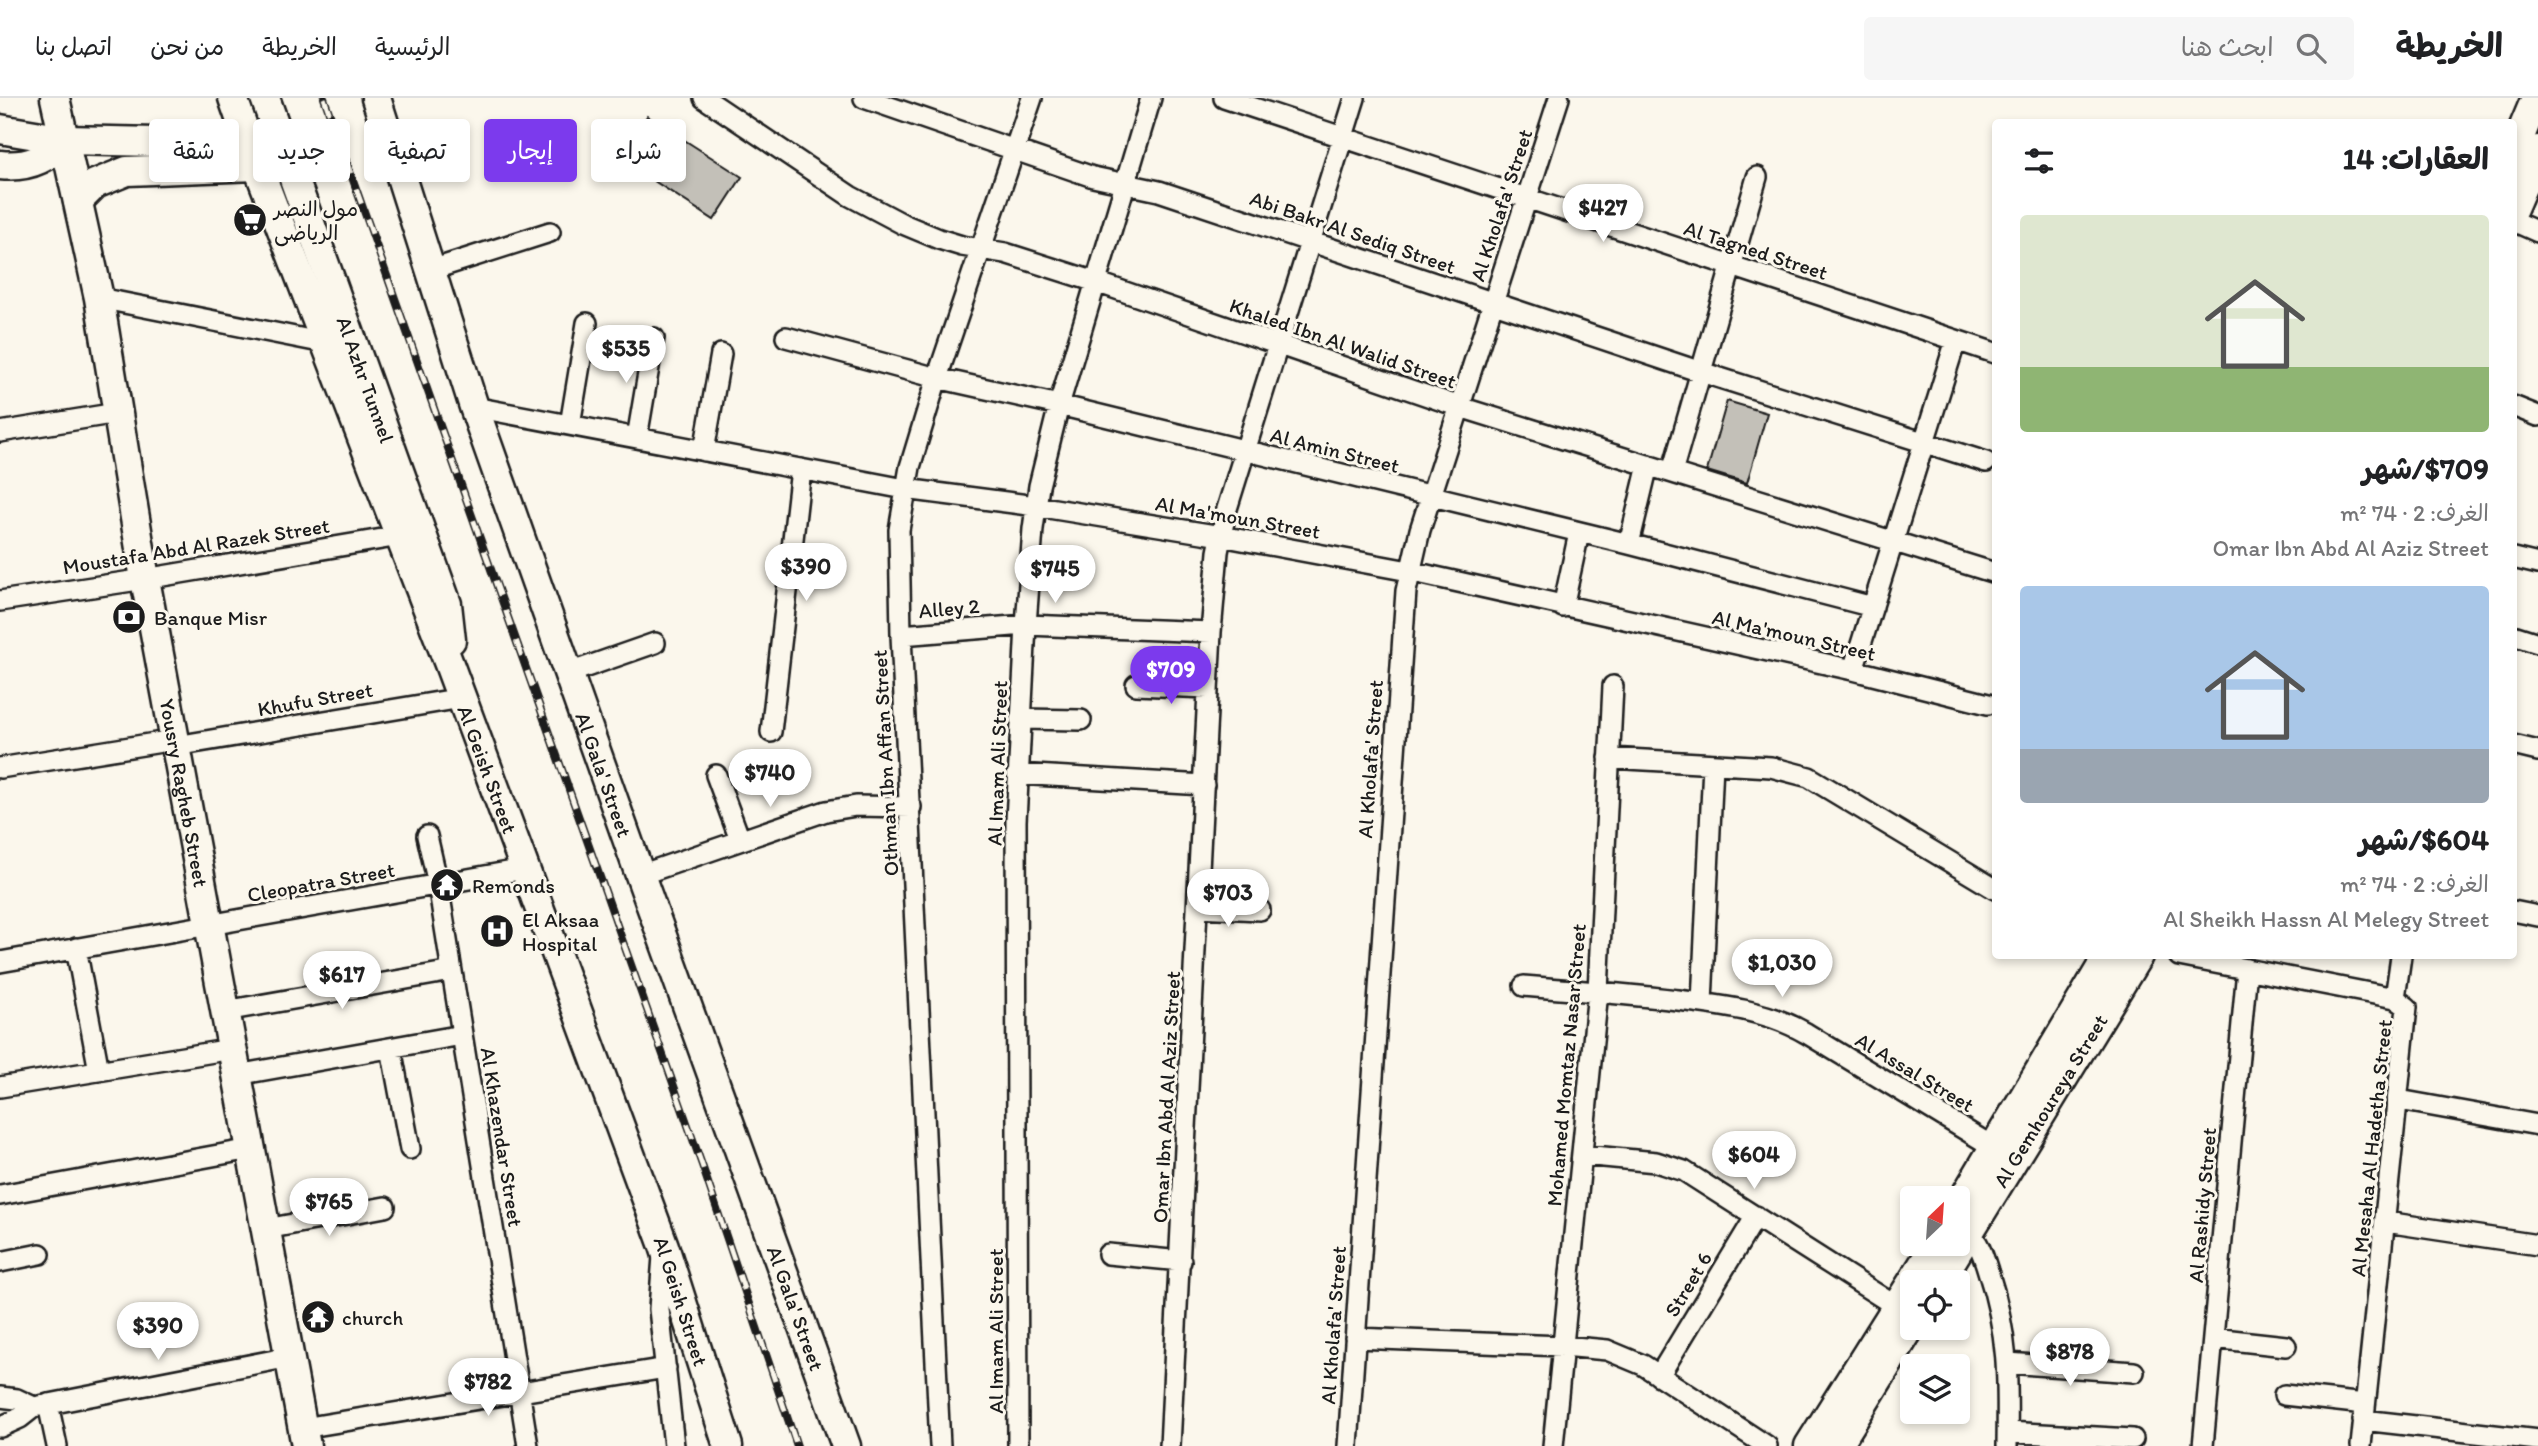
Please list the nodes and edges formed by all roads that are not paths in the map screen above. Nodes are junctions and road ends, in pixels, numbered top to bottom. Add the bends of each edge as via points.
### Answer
1 (55, 98) edge
2 (233, 98) edge
3 (265, 98) edge
4 (376, 98) edge
5 (704, 98) edge
6 (864, 98) edge
7 (1032, 98) edge
8 (1151, 98) edge
9 (1224, 98) edge
10 (1355, 98) edge
11 (1559, 98) edge
12 (2536, 98) edge
13 (0, 130) edge
14 (1342, 137) junction
15 (65, 140) junction
16 (2517, 143) edge
17 (2538, 150) edge
18 (1014, 151) junction
19 (253, 155) junction
20 (0, 165) edge
21 (1757, 177) dead end
22 (263, 182) edge
23 (1125, 184) junction
24 (1527, 197) junction
25 (2517, 199) edge
26 (78, 201) junction
27 (2517, 223) edge
28 (550, 232) dead end
29 (2538, 232) edge
30 (1310, 241) junction
31 (979, 250) junction
32 (1732, 267) junction
33 (431, 270) junction
34 (1096, 282) junction
35 (99, 298) junction
36 (1493, 304) junction
37 (587, 323) dead end
38 (786, 337) dead end
39 (654, 338) dead end
40 (1956, 340) junction
41 (325, 343) junction
42 (1278, 345) junction
43 (1992, 352) edge
44 (721, 354) dead end
45 (1701, 372) junction
46 (937, 378) junction
47 (1059, 405) junction
48 (474, 407) junction
49 (1460, 407) junction
50 (2517, 407) edge
51 (117, 413) junction
52 (2538, 415) edge
53 (570, 425) junction
54 (0, 432) edge
55 (637, 438) junction
56 (1924, 443) junction
57 (704, 451) junction
58 (1245, 451) junction
59 (1986, 462) dead end
60 (1648, 465) junction
61 (801, 469) junction
62 (1672, 472) junction
63 (905, 489) junction
64 (1431, 497) junction
65 (1036, 506) junction
66 (1579, 533) junction
67 (400, 536) junction
68 (1221, 536) junction
69 (1894, 540) junction
70 (1629, 544) junction
71 (2517, 559) edge
72 (2538, 564) edge
73 (1409, 570) junction
74 (1992, 572) edge
75 (145, 579) junction
76 (0, 601) edge
77 (1563, 607) junction
78 (1873, 607) junction
79 (1026, 625) junction
80 (1211, 632) junction
81 (901, 635) junction
82 (2517, 636) edge
83 (655, 643) dead end
84 (2538, 643) edge
85 (449, 664) junction
86 (1853, 670) junction
87 (569, 673) junction
88 (1136, 685) dead end
89 (1612, 686) dead end
90 (1208, 688) junction
91 (462, 698) junction
92 (1988, 704) dead end
93 (1020, 719) junction
94 (1081, 720) dead end
95 (771, 732) dead end
96 (175, 743) junction
97 (2517, 746) edge
98 (2538, 751) edge
99 (1609, 758) junction
100 (1713, 765) junction
101 (0, 768) edge
102 (1017, 774) junction
103 (716, 775) dead end
104 (1204, 785) junction
105 (911, 807) junction
106 (427, 836) dead end
107 (740, 840) junction
108 (525, 869) junction
109 (640, 875) junction
110 (438, 884) junction
111 (1992, 887) edge
112 (1198, 907) junction
113 (1260, 910) dead end
114 (2517, 912) edge
115 (2538, 916) edge
116 (209, 925) junction
117 (76, 948) junction
118 (2105, 959) edge
119 (2136, 959) edge
120 (2195, 959) edge
121 (2401, 959) edge
122 (0, 962) edge
123 (2247, 969) junction
124 (452, 971) junction
125 (1524, 986) dead end
126 (1598, 991) junction
127 (2395, 998) junction
128 (1702, 1003) junction
129 (225, 1011) junction
130 (462, 1035) junction
131 (391, 1048) junction
132 (235, 1062) junction
133 (99, 1071) junction
134 (0, 1087) edge
135 (2399, 1100) junction
136 (2538, 1125) edge
137 (1996, 1148) junction
138 (251, 1149) junction
139 (410, 1149) dead end
140 (1583, 1155) junction
141 (0, 1195) edge
142 (1970, 1206) edge
143 (385, 1207) dead end
144 (1970, 1210) edge
145 (1756, 1216) junction
146 (2386, 1222) junction
147 (266, 1229) junction
148 (1970, 1234) edge
149 (2538, 1245) edge
150 (664, 1246) junction
151 (40, 1254) dead end
152 (1108, 1254) dead end
153 (1181, 1261) junction
154 (0, 1262) edge
155 (1900, 1312) edge
156 (1900, 1322) edge
157 (1900, 1325) edge
158 (1355, 1338) junction
159 (2213, 1338) junction
160 (1563, 1346) junction
161 (2286, 1346) dead end
162 (290, 1357) junction
163 (2008, 1363) junction
164 (666, 1368) junction
165 (2134, 1372) dead end
166 (1659, 1376) junction
167 (520, 1392) junction
168 (2284, 1395) dead end
169 (0, 1398) edge
170 (41, 1405) junction
171 (2364, 1412) junction
172 (0, 1427) edge
173 (305, 1437) edge
174 (2007, 1439) edge
175 (2133, 1439) dead end
176 (2538, 1440) edge
177 (57, 1446) edge
178 (528, 1446) edge
179 (674, 1446) edge
180 (728, 1446) edge
181 (846, 1446) edge
182 (940, 1446) edge
183 (1018, 1446) edge
184 (1170, 1446) edge
185 (1348, 1446) edge
186 (1553, 1446) edge
187 (1767, 1446) edge
188 (1809, 1446) edge
189 (1837, 1446) edge
190 (2203, 1446) edge
191 (2361, 1446) edge

1 - 15 street
2 - 19 street, Al Geish Street
3 - 85 street, Al Azhr Tunnel via 447,604
4 - 33 street, Al Gala' Street
5 - 31 street, Khaled Ibn Al Walid Street via 850,197 939,239
6 - 18 street, Abi Bakr Al Sediq Street
7 - 18 street, Othman Ibn Affan Street
8 - 23 street, Al Imam Ali Street
9 - 14 street, Al Tagned Street
10 - 14 street, Omar Ibn Abd Al Aziz Street
11 - 24 street, Al Kholafa' Street
12 - 16 street
13 - 15 street
14 - 24 street, Al Tagned Street
14 - 30 street, Omar Ibn Abd Al Aziz Street
15 - 19 street
15 - 20 street via 39,161
15 - 26 street, Yousry Ragheb Street
17 - 25 street
18 - 23 street, Abi Bakr Al Sediq Street
18 - 31 street, Othman Ibn Affan Street
19 - 26 street via 127,172 95,184
21 - 32 street
22 - 41 street, Al Geish Street
23 - 30 street, Abi Bakr Al Sediq Street
23 - 34 street, Al Imam Ali Street
24 - 32 street, Al Tagned Street
24 - 36 street, Al Kholafa' Street
26 - 35 street, Yousry Ragheb Street
27 - 29 street
28 - 33 street
30 - 36 street, Abi Bakr Al Sediq Street
30 - 42 street, Omar Ibn Abd Al Aziz Street
31 - 34 street, Khaled Ibn Al Walid Street via 1005,253
31 - 46 street, Othman Ibn Affan Street
32 - 40 street, Al Tagned Street
32 - 45 street
33 - 48 street, Al Gala' Street
34 - 42 street, Khaled Ibn Al Walid Street
34 - 47 street, Al Imam Ali Street
35 - 41 street
35 - 51 street, Yousry Ragheb Street
36 - 45 street, Abi Bakr Al Sediq Street
36 - 49 street, Al Kholafa' Street
37 - 53 street
38 - 46 street, Al Amin Street
39 - 55 street
40 - 43 street, Al Tagned Street
40 - 56 street
41 - 67 street, Al Geish Street
42 - 49 street, Khaled Ibn Al Walid Street
42 - 58 street, Omar Ibn Abd Al Aziz Street
44 - 57 street
45 - 56 street, Abi Bakr Al Sediq Street
45 - 62 street
46 - 47 street, Al Amin Street
46 - 63 street, Othman Ibn Affan Street
47 - 58 street, Al Amin Street
47 - 65 street, Al Imam Ali Street
48 - 53 street, Al Ma'moun Street
48 - 87 street, Al Gala' Street
49 - 60 street, Khaled Ibn Al Walid Street
49 - 64 street, Al Kholafa' Street
50 - 52 street
51 - 54 street
51 - 75 street, Yousry Ragheb Street
53 - 55 street, Al Ma'moun Street
55 - 57 street, Al Ma'moun Street
56 - 59 street, Abi Bakr Al Sediq Street
56 - 69 street
57 - 61 street, Al Ma'moun Street
58 - 64 street, Al Amin Street
58 - 68 street, Omar Ibn Abd Al Aziz Street
60 - 62 street, Khaled Ibn Al Walid Street
60 - 70 street
61 - 63 street, Al Ma'moun Street
61 - 95 street
62 - 69 street, Khaled Ibn Al Walid Street
63 - 65 street, Al Ma'moun Street
63 - 81 street, Othman Ibn Affan Street via 899,530
64 - 66 street, Al Amin Street
64 - 73 street, Al Kholafa' Street
65 - 68 street, Al Ma'moun Street
65 - 79 street, Al Imam Ali Street
66 - 70 street, Al Amin Street
66 - 77 street
67 - 75 street, Moustafa Abd Al Razek Street
67 - 85 street, Al Geish Street
68 - 73 street, Al Ma'moun Street
68 - 80 street, Omar Ibn Abd Al Aziz Street
69 - 74 street, Khaled Ibn Al Walid Street
69 - 78 street
70 - 78 street, Al Amin Street
71 - 72 street
73 - 77 street, Al Ma'moun Street
73 - 158 street, Al Kholafa' Street
75 - 76 street, Moustafa Abd Al Razek Street
75 - 96 street, Yousry Ragheb Street
77 - 86 street, Al Ma'moun Street
78 - 86 street
79 - 80 street, Alley 2
79 - 81 street, Alley 2
79 - 93 street, Al Imam Ali Street
80 - 90 street, Omar Ibn Abd Al Aziz Street
81 - 105 street, Othman Ibn Affan Street
82 - 84 street
83 - 87 street
85 - 91 street, Al Geish Street
86 - 92 street, Al Ma'moun Street
87 - 109 street, Al Gala' Street
88 - 90 street
89 - 99 street, Mohamed Momtaz Nasar Street
90 - 104 street, Omar Ibn Abd Al Aziz Street
91 - 96 street, Khufu Street
91 - 108 street, Al Geish Street
93 - 94 street
93 - 102 street, Al Imam Ali Street
96 - 101 street, Khufu Street
96 - 116 street, Yousry Ragheb Street
97 - 98 street
99 - 100 street
99 - 126 street, Mohamed Momtaz Nasar Street
100 - 111 street via 1784,769 1809,777
100 - 128 street
102 - 104 street
102 - 183 street, Al Imam Ali Street
103 - 107 street
104 - 112 street, Omar Ibn Abd Al Aziz Street
105 - 107 street via 841,807
105 - 182 street, Othman Ibn Affan Street
106 - 110 street, Al Khazendar Street
107 - 109 street
108 - 110 street, Cleopatra Street
108 - 150 street, Al Geish Street
109 - 181 street, Al Gala' Street
110 - 116 street, Cleopatra Street
110 - 124 street, Al Khazendar Street
112 - 113 street
112 - 153 street, Omar Ibn Abd Al Aziz Street
114 - 115 street
116 - 117 street, Cleopatra Street
116 - 129 street, Yousry Ragheb Street
117 - 122 street, Cleopatra Street
117 - 133 street
118 - 137 street, Al Gemhoureya Street
119 - 144 street, Al Gemhoureya Street
120 - 123 street, Al Mesaha Al Hadetha Street
121 - 127 street
123 - 127 street, Al Mesaha Al Hadetha Street
123 - 159 street, Al Rashidy Street
124 - 129 street
124 - 130 street, Al Khazendar Street
125 - 126 street, Al Assal Street
126 - 128 street, Al Assal Street
126 - 140 street, Mohamed Momtaz Nasar Street
127 - 135 street, Al Mesaha Al Hadetha Street via 2409,1012
128 - 137 street, Al Assal Street via 1760,1013 1791,1024
129 - 132 street, Yousry Ragheb Street
130 - 131 street
130 - 167 street, Al Khazendar Street
131 - 132 street
131 - 139 street
132 - 133 street
132 - 138 street, Yousry Ragheb Street
133 - 134 street
135 - 136 street
135 - 146 street, Al Mesaha Al Hadetha Street
137 - 142 street, Al Gemhoureya Street
138 - 141 street
138 - 147 street, Yousry Ragheb Street
140 - 145 street via 1670,1166
140 - 160 street, Mohamed Momtaz Nasar Street
143 - 147 street
145 - 155 street
145 - 166 street, Street 6
146 - 149 street
146 - 171 street, Al Mesaha Al Hadetha Street
147 - 162 street, Yousry Ragheb Street
148 - 163 street via 1997,1297
150 - 164 street via 659,1309
150 - 180 street, Al Geish Street
151 - 154 street
152 - 153 street
153 - 184 street, Omar Ibn Abd Al Aziz Street
156 - 188 street, Al Gemhoureya Street
157 - 189 street, Al Gemhoureya Street
158 - 160 street
158 - 185 street, Al Kholafa' Street
159 - 161 street
159 - 190 street, Al Rashidy Street
160 - 166 street via 1606,1350
160 - 186 street, Mohamed Momtaz Nasar Street
162 - 170 street
162 - 173 street, Yousry Ragheb Street
163 - 165 street
163 - 174 street
164 - 167 street
164 - 179 street
166 - 187 street
167 - 173 street
167 - 178 street, Al Khazendar Street
168 - 171 street
169 - 170 street
170 - 172 street
170 - 177 street
171 - 176 street
171 - 191 street, Al Mesaha Al Hadetha Street
174 - 175 street

